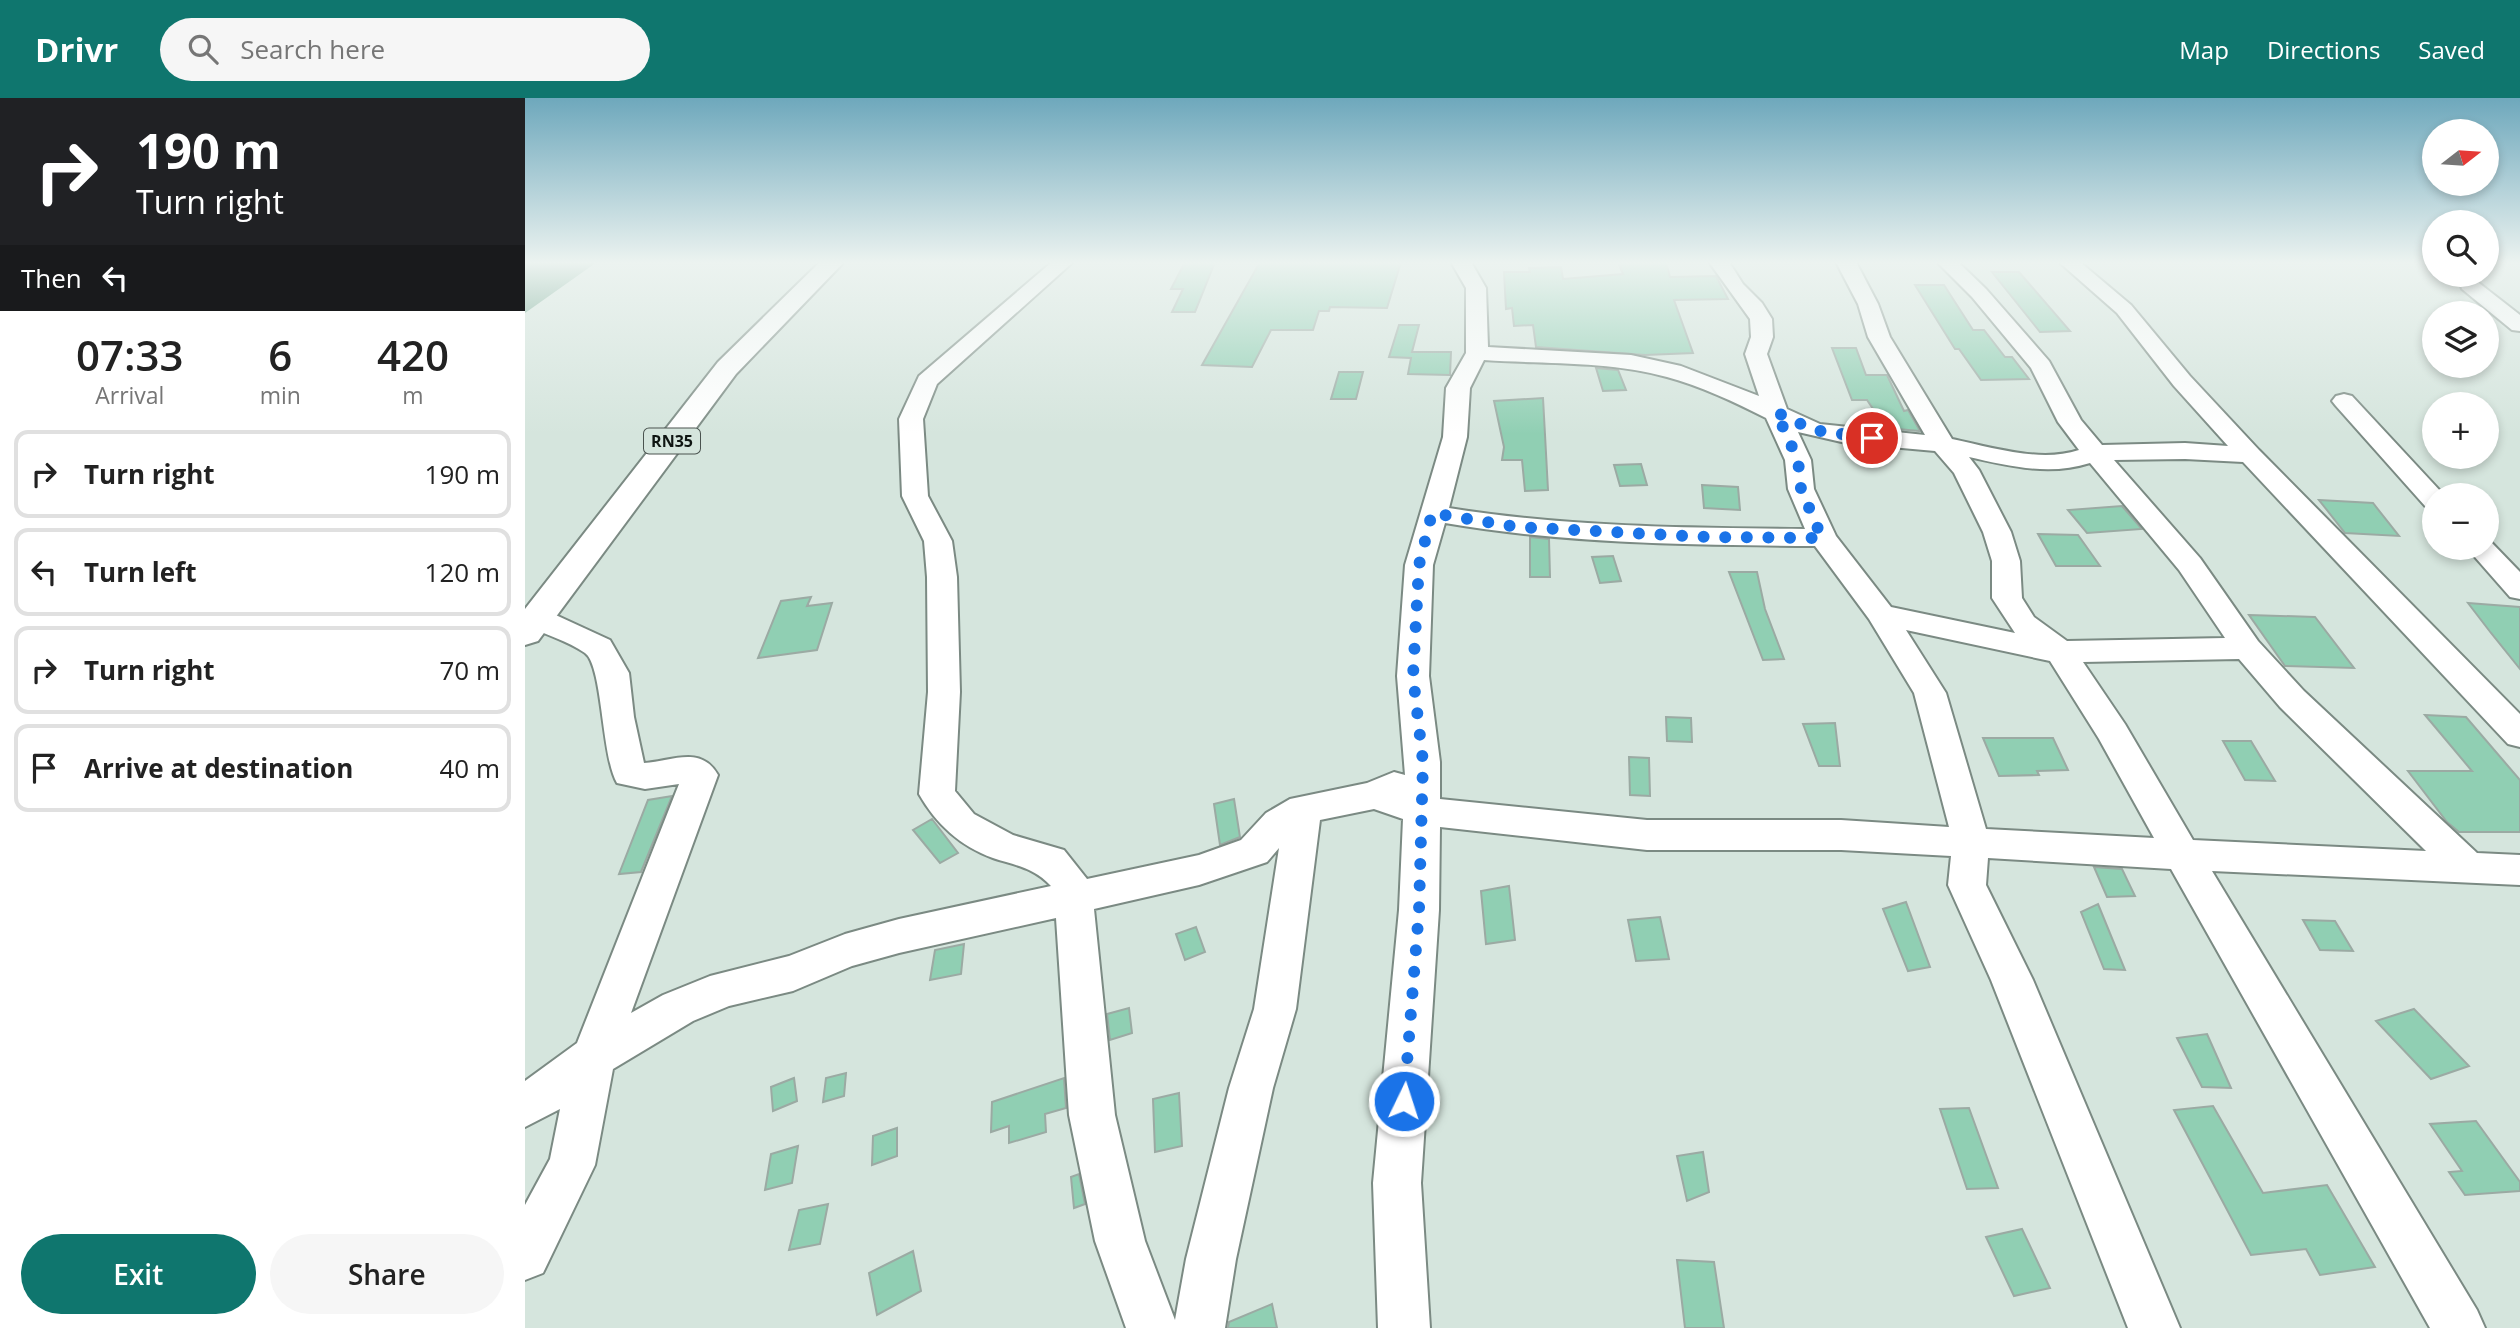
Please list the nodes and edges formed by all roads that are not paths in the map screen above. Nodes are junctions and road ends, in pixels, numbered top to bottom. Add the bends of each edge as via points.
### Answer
1 (776, 319) edge
2 (998, 319) edge
3 (1476, 319) edge
4 (1762, 319) edge
5 (1873, 319) edge
6 (2001, 319) edge
7 (2132, 319) edge
8 (1477, 353) junction
9 (2344, 401) dead end
10 (1776, 412) junction
11 (1942, 444) junction
12 (2095, 453) junction
13 (2250, 455) junction
14 (2422, 487) edge
15 (1432, 513) junction
16 (1822, 538) junction
17 (2492, 560) edge
18 (2520, 590) edge
19 (1881, 614) junction
20 (531, 626) edge
21 (2247, 648) junction
22 (2060, 652) junction
23 (2520, 736) edge
24 (1423, 762) junction
25 (1375, 795) junction
26 (1303, 809) junction
27 (1422, 811) junction
28 (1971, 841) junction
29 (2183, 855) junction
30 (2469, 869) junction
31 (2520, 870) edge
32 (1074, 898) junction
33 (593, 1058) junction
34 (525, 1105) edge
35 (525, 1255) edge
36 (1152, 1328) edge
37 (1199, 1328) edge
38 (1404, 1328) edge
39 (2154, 1328) edge
40 (2459, 1328) edge

1 - 20 main road, RN35 via 727,368
2 - 32 street via 927,382 911,419 915,496 938,541 943,577 944,692 937,793 961,824 1002,846 1051,861 1068,880
3 - 8 street
4 - 10 street via 1756,354
5 - 11 street
6 - 12 street via 2041,366 2070,422
7 - 13 street
8 - 10 street via 1631,362 1673,371
8 - 15 street via 1458,388 1455,437
9 - 14 street
10 - 11 street via 1813,430
10 - 16 street via 1798,460 1801,489
11 - 12 street via 2048,462
11 - 22 street via 1966,470 1997,532 2006,561 2007,598 2023,624
12 - 13 street
12 - 21 street via 2190,564
13 - 23 street
15 - 16 street via 1531,528
15 - 24 street via 1419,565 1413,676
16 - 19 street
17 - 18 street
19 - 22 street
19 - 28 street via 1930,693
20 - 33 street via 599,647 613,673 629,774 637,777 684,769 700,775
21 - 22 street
21 - 30 street via 2292,699
22 - 29 street
24 - 25 street via 1403,781
24 - 27 street
25 - 26 street
25 - 27 street
26 - 32 street via 1279,823 1254,851 1199,870
26 - 37 street via 1275,1009 1248,1101
27 - 28 street via 1647,835 1841,835
27 - 38 street via 1419,910 1397,1183
28 - 29 street
28 - 39 street via 1967,885 2012,980
29 - 30 street
29 - 40 street
30 - 31 street
32 - 33 street via 899,936 845,951 793,973 725,989 678,1008
32 - 36 street via 1092,1115 1120,1241
33 - 34 street
33 - 35 street via 572,1165

